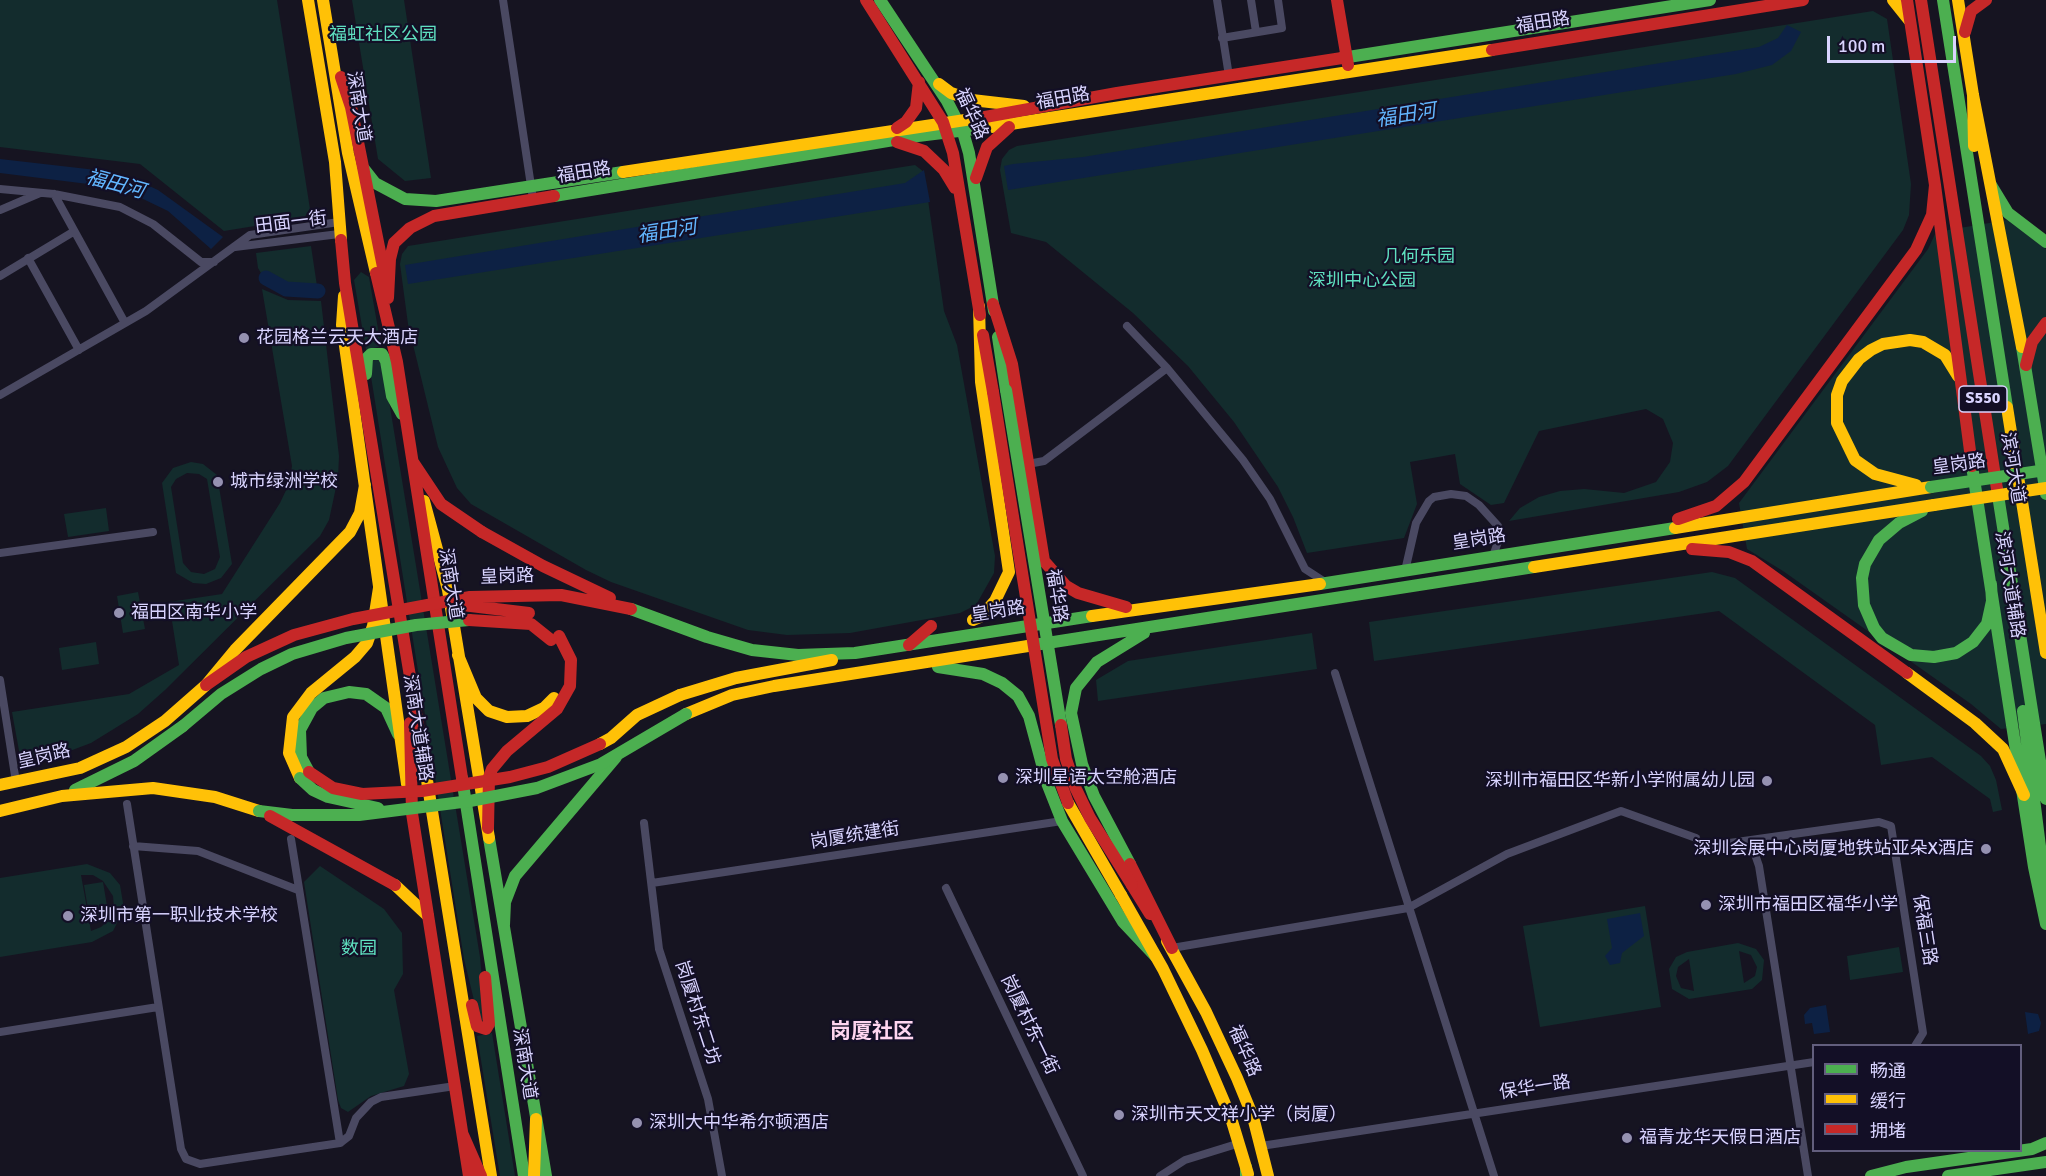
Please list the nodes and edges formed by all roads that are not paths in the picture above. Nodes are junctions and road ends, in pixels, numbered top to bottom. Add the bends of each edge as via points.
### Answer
1 (308, 0) edge
2 (323, 0) edge
3 (503, 0) edge
4 (866, 0) edge
5 (880, 0) edge
6 (1217, 0) edge
7 (1251, 0) edge
8 (1278, 0) edge
9 (1338, 0) edge
10 (1710, 0) edge
11 (1803, 0) edge
12 (1893, 0) edge
13 (1906, 0) edge
14 (1921, 0) edge
15 (1942, 0) edge
16 (1958, 0) edge
17 (1986, 0) edge
18 (1911, 24) junction
19 (1256, 32) junction
20 (1222, 38) junction
21 (1965, 42) junction
22 (1347, 58) junction
23 (332, 59) junction
24 (1349, 72) junction
25 (1229, 76) junction
26 (917, 78) junction
27 (932, 78) junction
28 (1973, 95) junction
29 (1038, 107) junction
30 (960, 126) junction
31 (1010, 126) junction
32 (945, 127) junction
33 (895, 129) junction
34 (887, 141) junction
35 (364, 169) junction
36 (1935, 185) junction
37 (1991, 185) junction
38 (531, 186) junction
39 (975, 188) junction
40 (0, 189) edge
41 (40, 193) junction
42 (54, 194) junction
43 (533, 199) junction
44 (961, 201) junction
45 (1975, 203) junction
46 (0, 210) edge
47 (339, 228) junction
48 (73, 232) junction
49 (2046, 242) edge
50 (234, 247) junction
51 (28, 258) junction
52 (214, 262) junction
53 (0, 276) edge
54 (345, 283) junction
55 (388, 298) junction
56 (993, 304) junction
57 (979, 306) junction
58 (2046, 322) edge
59 (125, 323) junction
60 (388, 325) junction
61 (1127, 326) dead end
62 (79, 350) junction
63 (2026, 365) junction
64 (1167, 368) junction
65 (1958, 376) junction
66 (365, 393) junction
67 (0, 395) edge
68 (406, 421) junction
69 (413, 462) junction
70 (1028, 464) junction
71 (2046, 470) edge
72 (365, 485) junction
73 (1931, 487) junction
74 (2046, 488) edge
75 (2046, 495) edge
76 (1934, 505) junction
77 (1498, 526) dead end
78 (153, 532) dead end
79 (1645, 532) junction
80 (1041, 547) junction
81 (1006, 550) junction
82 (1632, 551) junction
83 (0, 553) edge
84 (1405, 571) junction
85 (1328, 583) junction
86 (1991, 584) junction
87 (379, 588) junction
88 (2036, 590) junction
89 (442, 603) junction
90 (631, 609) junction
91 (1138, 609) junction
92 (2017, 618) junction
93 (973, 620) dead end
94 (2046, 623) edge
95 (931, 626) dead end
96 (1155, 627) junction
97 (555, 638) junction
98 (909, 645) junction
99 (855, 653) junction
100 (2046, 653) edge
101 (458, 655) junction
102 (918, 665) junction
103 (408, 670) junction
104 (1335, 673) dead end
105 (0, 680) edge
106 (206, 686) junction
107 (1072, 722) junction
108 (1033, 730) junction
109 (398, 734) junction
110 (616, 757) junction
111 (305, 775) junction
112 (16, 782) junction
113 (0, 785) edge
114 (2024, 795) junction
115 (62, 796) junction
116 (2046, 799) edge
117 (127, 804) dead end
118 (259, 810) junction
119 (0, 811) edge
120 (407, 813) junction
121 (1062, 821) junction
122 (644, 823) dead end
123 (488, 828) junction
124 (1695, 838) dead end
125 (291, 839) dead end
126 (1750, 840) junction
127 (133, 846) junction
128 (1701, 847) dead end
129 (652, 883) junction
130 (946, 888) dead end
131 (298, 890) junction
132 (2046, 894) edge
133 (1408, 908) junction
134 (428, 916) junction
135 (2046, 924) edge
136 (504, 926) junction
137 (487, 946) junction
138 (1172, 948) junction
139 (455, 952) junction
140 (1156, 957) junction
141 (159, 1007) junction
142 (0, 1032) edge
143 (1916, 1044) edge
144 (1812, 1062) edge
145 (1791, 1065) junction
146 (455, 1086) junction
147 (1474, 1114) junction
148 (536, 1119) junction
149 (463, 1135) junction
150 (340, 1143) junction
151 (1240, 1143) junction
152 (2046, 1143) edge
153 (1261, 1146) junction
154 (2022, 1151) edge
155 (2020, 1152) edge
156 (2041, 1163) edge
157 (1247, 1173) edge
158 (469, 1176) edge
159 (482, 1176) edge
160 (491, 1176) edge
161 (524, 1176) edge
162 (534, 1176) edge
163 (546, 1176) edge
164 (722, 1176) edge
165 (1083, 1176) edge
166 (1160, 1176) edge
167 (1268, 1176) edge
168 (1494, 1176) edge
169 (1808, 1176) edge
170 (1871, 1176) edge
171 (1948, 1176) edge

1 - 47 main road, 深南大道 via 335,162
2 - 23 main road, 深南大道
3 - 38 street
4 - 26 main road, 福华路
5 - 27 main road, 福华路
6 - 20 street
7 - 19 street
8 - 19 street via 1282,28
9 - 22 main road
10 - 22 main road, 福田路
11 - 24 main road, 福田路
12 - 18 main road
13 - 18 main road, 滨河大道辅路
14 - 92 main road, 滨河大道 / S550
15 - 45 main road, 滨河大道 / S550
16 - 21 main road
17 - 21 main road via 1968,18
18 - 36 main road, 滨河大道辅路
19 - 20 street
20 - 25 street
21 - 28 main road
22 - 24 main road
22 - 25 main road, 福田路
23 - 35 main road via 347,92
23 - 60 main road, 深南大道 via 351,172
24 - 31 main road, 福田路
25 - 29 main road, 福田路
26 - 32 main road, 福华路
26 - 33 main road via 920,94 916,108
27 - 29 main road via 944,89 972,100
27 - 30 main road, 福华路
28 - 37 main road
28 - 45 main road
29 - 30 main road, 福田路
30 - 31 main road, 福田路
30 - 32 main road, 福田路
30 - 39 main road, 福华路
31 - 39 main road via 987,147
32 - 33 main road, 福田路
32 - 34 main road, 福田路
32 - 44 main road, 福华路
33 - 38 main road, 福田路
34 - 43 main road, 福田路
34 - 44 main road via 913,145 936,160
35 - 38 main road, 福田路 via 375,183 416,201
35 - 55 main road
36 - 65 main road, 滨河大道辅路
36 - 79 main road via 1932,215 1916,250 1744,482 1716,506
37 - 49 main road via 2008,213
37 - 63 main road
38 - 43 street
39 - 56 main road, 福华路
40 - 41 street
41 - 42 street
41 - 46 street
42 - 48 street
42 - 52 street via 129,211 153,224 201,262
43 - 55 main road, 福田路 via 434,216 410,228 397,238 391,250
44 - 57 main road, 福华路
45 - 88 main road, 滨河大道 / S550
47 - 50 street, 田面一街
47 - 50 street, 田面一街 via 250,235
47 - 54 main road, 深南大道
48 - 51 street
48 - 59 street
50 - 52 street
51 - 53 street
51 - 62 street
52 - 59 street
54 - 66 main road, 深南大道
54 - 72 main road, 深南大道辅路 via 342,325
55 - 60 main road
56 - 70 main road via 1012,364
56 - 138 main road, 福华路, bridge via 1066,759 1090,818
57 - 81 main road via 981,382
57 - 140 main road, 福华路, bridge via 1052,759 1072,813
58 - 63 main road via 2032,342
59 - 62 street
60 - 68 main road, 深南大道
61 - 64 street
62 - 67 street
63 - 75 main road
64 - 70 street via 1044,461
64 - 85 street via 1270,499 1305,569
65 - 73 main road via 1935,347 1917,341 1896,341 1859,358 1837,395 1841,438 1855,460 1889,480
65 - 86 main road, 滨河大道辅路
66 - 68 main road via 367,358 382,354 392,396
66 - 103 main road, 深南大道
68 - 69 main road, 深南大道
69 - 90 main road, bridge via 441,504 482,532
69 - 101 main road via 448,590
69 - 137 main road, 深南大道
70 - 80 main road
71 - 73 main road, 皇岗路, bridge
72 - 87 main road, 深南大道辅路
72 - 106 main road, bridge via 358,518 344,538 235,650
73 - 79 main road, 皇岗路
74 - 76 main road, 皇岗路, bridge
76 - 82 main road, 皇岗路
76 - 86 main road via 1899,523 1870,552 1861,591 1874,628 1890,645 1911,655 1934,657 1956,653 1973,642 1987,624
77 - 84 street via 1466,496 1434,497 1416,522
78 - 83 street
79 - 84 main road, 皇岗路
80 - 81 main road via 1034,557 1023,561 1012,558
80 - 91 main road via 1044,561 1066,586 1098,601
81 - 93 main road via 1006,581 988,609
82 - 96 main road, 皇岗路
82 - 114 main road via 1716,550 1752,561 1985,731 2002,749
84 - 85 main road, 皇岗路
85 - 91 main road, 皇岗路
86 - 114 main road, 滨河大道辅路
87 - 109 main road, 深南大道辅路
87 - 111 main road via 367,643 311,693 293,717 289,753
88 - 94 main road
88 - 100 main road, 滨河大道 / S550
89 - 90 main road, 皇岗路, bridge via 470,597 527,594 580,598
89 - 97 main road, bridge via 526,613 545,621
89 - 106 main road, 皇岗路, bridge via 352,619 294,635 246,657
90 - 99 main road, 皇岗路 via 752,650 798,655
91 - 98 main road, 皇岗路
92 - 116 main road, 滨河大道 / S550
92 - 132 main road via 2025,738
95 - 98 main road
96 - 102 main road, 皇岗路
96 - 107 main road via 1117,648 1084,676 1072,702
97 - 101 main road via 563,666 561,686 544,708 517,718 497,714 482,705
97 - 115 main road, bridge via 531,624 474,619 416,624 292,654 220,694 183,726 126,765
97 - 123 main road via 571,660 570,686 557,709 507,751 492,770
98 - 99 main road, 皇岗路
99 - 111 main road, bridge via 807,667 722,681 680,695 637,715 610,738 579,754 510,777 422,791 363,794 333,788
101 - 123 main road
102 - 108 main road via 971,671 1002,683 1025,706
102 - 110 main road, 皇岗路, bridge via 750,690 686,714
103 - 120 main road
103 - 139 main road, 深南大道
104 - 133 street
105 - 112 street
106 - 112 main road, 皇岗路 via 153,731 103,758 64,773
107 - 108 main road via 1061,709 1049,708 1038,713
107 - 138 main road via 1094,796
108 - 121 main road
109 - 111 main road via 386,708 366,694 349,692 324,698 307,715 300,730
109 - 120 main road, 深南大道辅路
110 - 120 main road, 皇岗路, bridge via 537,788
110 - 136 main road via 510,883
111 - 120 main road, bridge via 313,790 336,800
112 - 113 main road, 皇岗路
114 - 135 main road, 滨河大道辅路
115 - 118 main road, 皇岗路 via 137,789 192,792
115 - 119 main road, 皇岗路
117 - 127 street
118 - 120 main road, 皇岗路, bridge via 331,816
118 - 134 main road, bridge via 394,885
120 - 134 main road, 深南大道辅路
121 - 129 street, 岗厦统建街
121 - 140 main road via 1123,922
122 - 129 street, 岗厦村东二坊
123 - 136 main road
124 - 133 street via 1621,811 1507,854
125 - 131 street
126 - 128 street
126 - 143 street, 保福三路 via 1879,822 1891,826 1923,1033
126 - 145 street via 1759,866
127 - 131 street via 198,851
127 - 141 street
129 - 164 street, 岗厦村东二坊 via 659,949 708,1099
130 - 165 street, 岗厦村东一街
131 - 150 street
133 - 138 street
133 - 147 street
134 - 146 main road, 深南大道辅路
136 - 148 main road
137 - 139 main road via 489,1024 483,1030 477,1026 468,983
137 - 161 main road, 深南大道
138 - 153 main road, 福华路 via 1221,1042
139 - 160 main road, 深南大道
140 - 151 main road, 福华路 via 1202,1050
141 - 142 street
141 - 150 street via 181,1149 186,1159 200,1164
144 - 145 street, 保华一路
145 - 147 street, 保华一路
145 - 169 street
146 - 149 main road, 深南大道辅路
146 - 150 street via 371,1102
147 - 153 street, 保华一路
147 - 168 street
148 - 162 main road
148 - 163 main road
149 - 158 main road, 深南大道辅路
149 - 159 main road
151 - 157 main road, 福华路
151 - 166 street via 1185,1160
152 - 154 main road
153 - 167 main road, 福华路
155 - 170 main road via 1906,1167
156 - 171 main road

